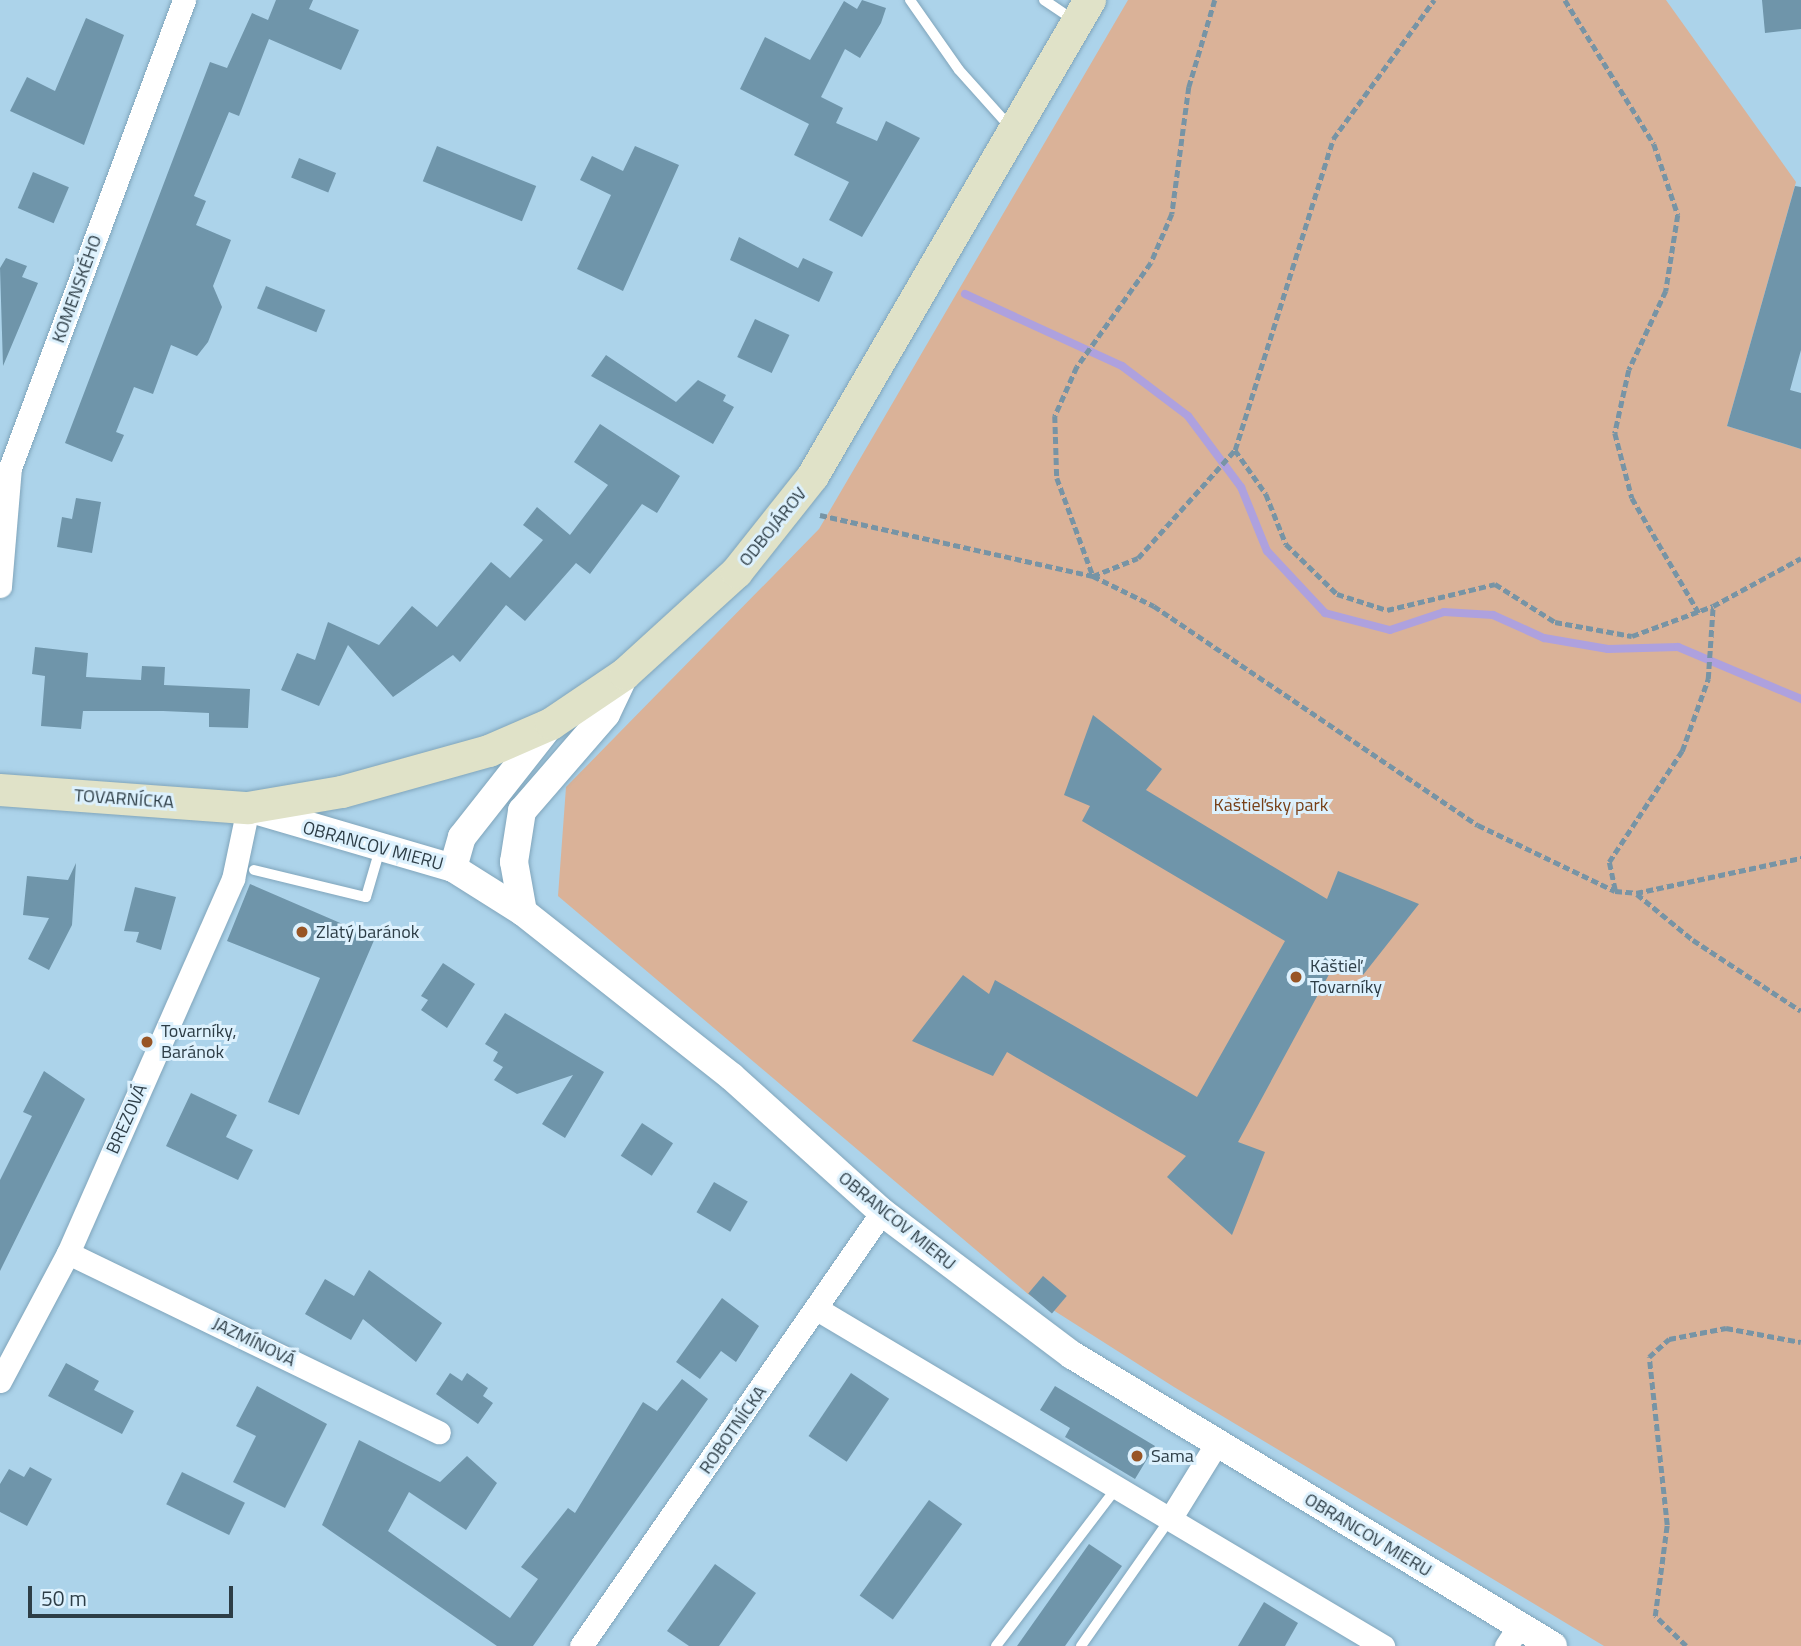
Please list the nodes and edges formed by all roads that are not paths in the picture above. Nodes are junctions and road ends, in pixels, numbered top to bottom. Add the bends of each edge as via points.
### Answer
1 (184, 0) edge
2 (911, 0) edge
3 (1044, 0) edge
4 (1084, 11) edge
5 (1014, 131) junction
6 (0, 586) edge
7 (625, 674) junction
8 (551, 724) junction
9 (0, 790) edge
10 (248, 808) junction
11 (380, 848) junction
12 (453, 867) junction
13 (254, 870) dead end
14 (523, 912) junction
15 (882, 1212) junction
16 (68, 1253) junction
17 (817, 1309) junction
18 (0, 1381) edge
19 (439, 1432) dead end
20 (1217, 1443) junction
21 (1117, 1487) junction
22 (1170, 1519) junction
23 (1512, 1636) edge
24 (581, 1646) edge
25 (996, 1646) edge
26 (1081, 1646) edge
27 (1383, 1646) edge
28 (1553, 1646) edge

1 - 6 street, KOMENSKÉHO via 10,468
2 - 5 lane via 958,69
3 - 4 lane
4 - 5 main road, ODBOJÁROV
5 - 7 main road, ODBOJÁROV via 813,476 737,572
7 - 8 main road, ODBOJÁROV
7 - 14 street via 606,714 522,811 514,862
8 - 10 main road, ODBOJÁROV via 433,771
8 - 12 street via 462,837
9 - 10 main road, TOVARNÍCKA
10 - 11 street, OBRANCOV MIERU
10 - 16 street, BREZOVÁ via 233,879
11 - 12 street, OBRANCOV MIERU
11 - 13 lane via 366,897
12 - 14 street, OBRANCOV MIERU
14 - 15 street, OBRANCOV MIERU via 732,1077
15 - 17 street, ROBOTNÍCKA
15 - 20 street, OBRANCOV MIERU via 1072,1355
16 - 18 street, BREZOVÁ
16 - 19 street, JAZMÍNOVÁ
17 - 21 street
17 - 24 street, ROBOTNÍCKA
20 - 22 street
20 - 23 street, OBRANCOV MIERU
21 - 22 street
21 - 25 lane
22 - 26 lane
22 - 27 street
23 - 28 street, OBRANCOV MIERU

